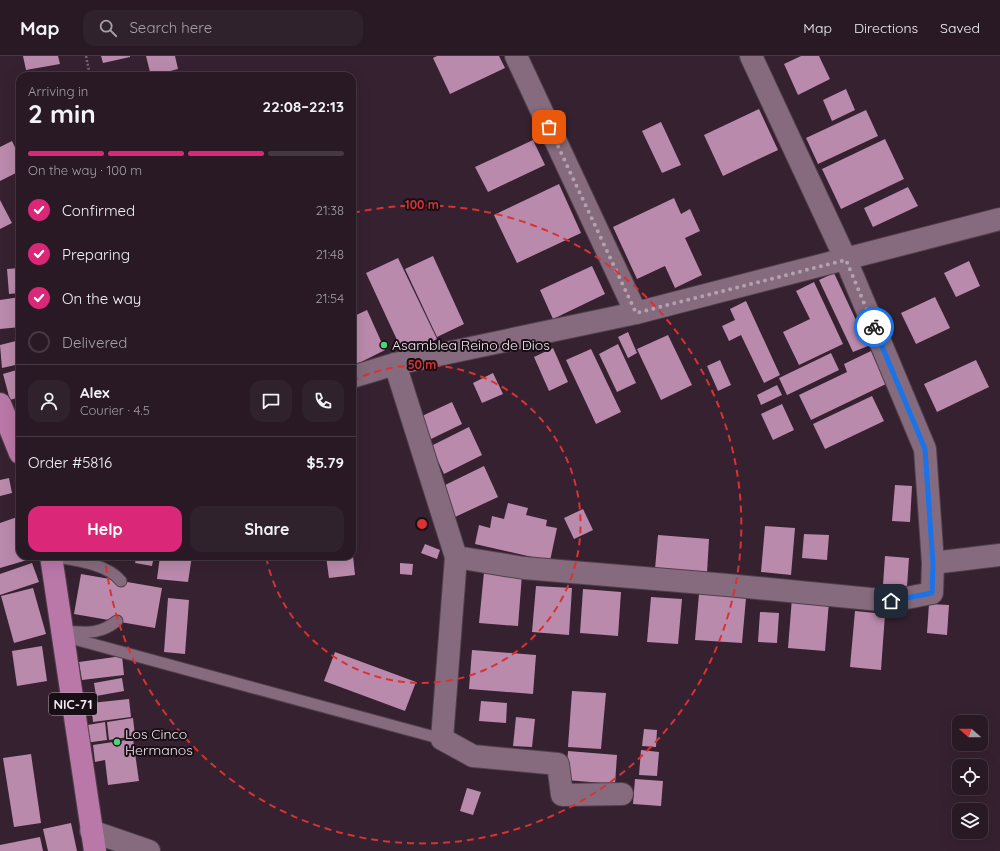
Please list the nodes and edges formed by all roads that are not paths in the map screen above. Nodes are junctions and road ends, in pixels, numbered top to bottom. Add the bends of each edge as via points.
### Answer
1 (516, 56) edge
2 (751, 56) edge
3 (1000, 219) edge
4 (846, 260) junction
5 (636, 313) junction
6 (395, 364) junction
7 (356, 376) edge
8 (0, 404) edge
9 (16, 443) edge
10 (1000, 555) edge
11 (456, 557) junction
12 (52, 560) edge
13 (71, 560) edge
14 (933, 564) junction
15 (121, 581) dead end
16 (117, 621) dead end
17 (62, 633) junction
18 (442, 739) junction
19 (622, 794) dead end
20 (93, 841) edge
21 (149, 851) edge

1 - 5 street
2 - 4 street
3 - 4 street
4 - 5 street
4 - 14 street via 925,449
5 - 6 street
6 - 7 street
6 - 11 street
8 - 9 highway
10 - 14 street
11 - 14 street via 524,568 891,601 932,593
11 - 18 street
12 - 17 highway, NIC-71
13 - 15 lane via 91,564 117,576
16 - 17 lane via 105,630
17 - 18 lane
17 - 20 highway, NIC-71
18 - 19 street via 473,756 558,764 562,794
20 - 21 street

